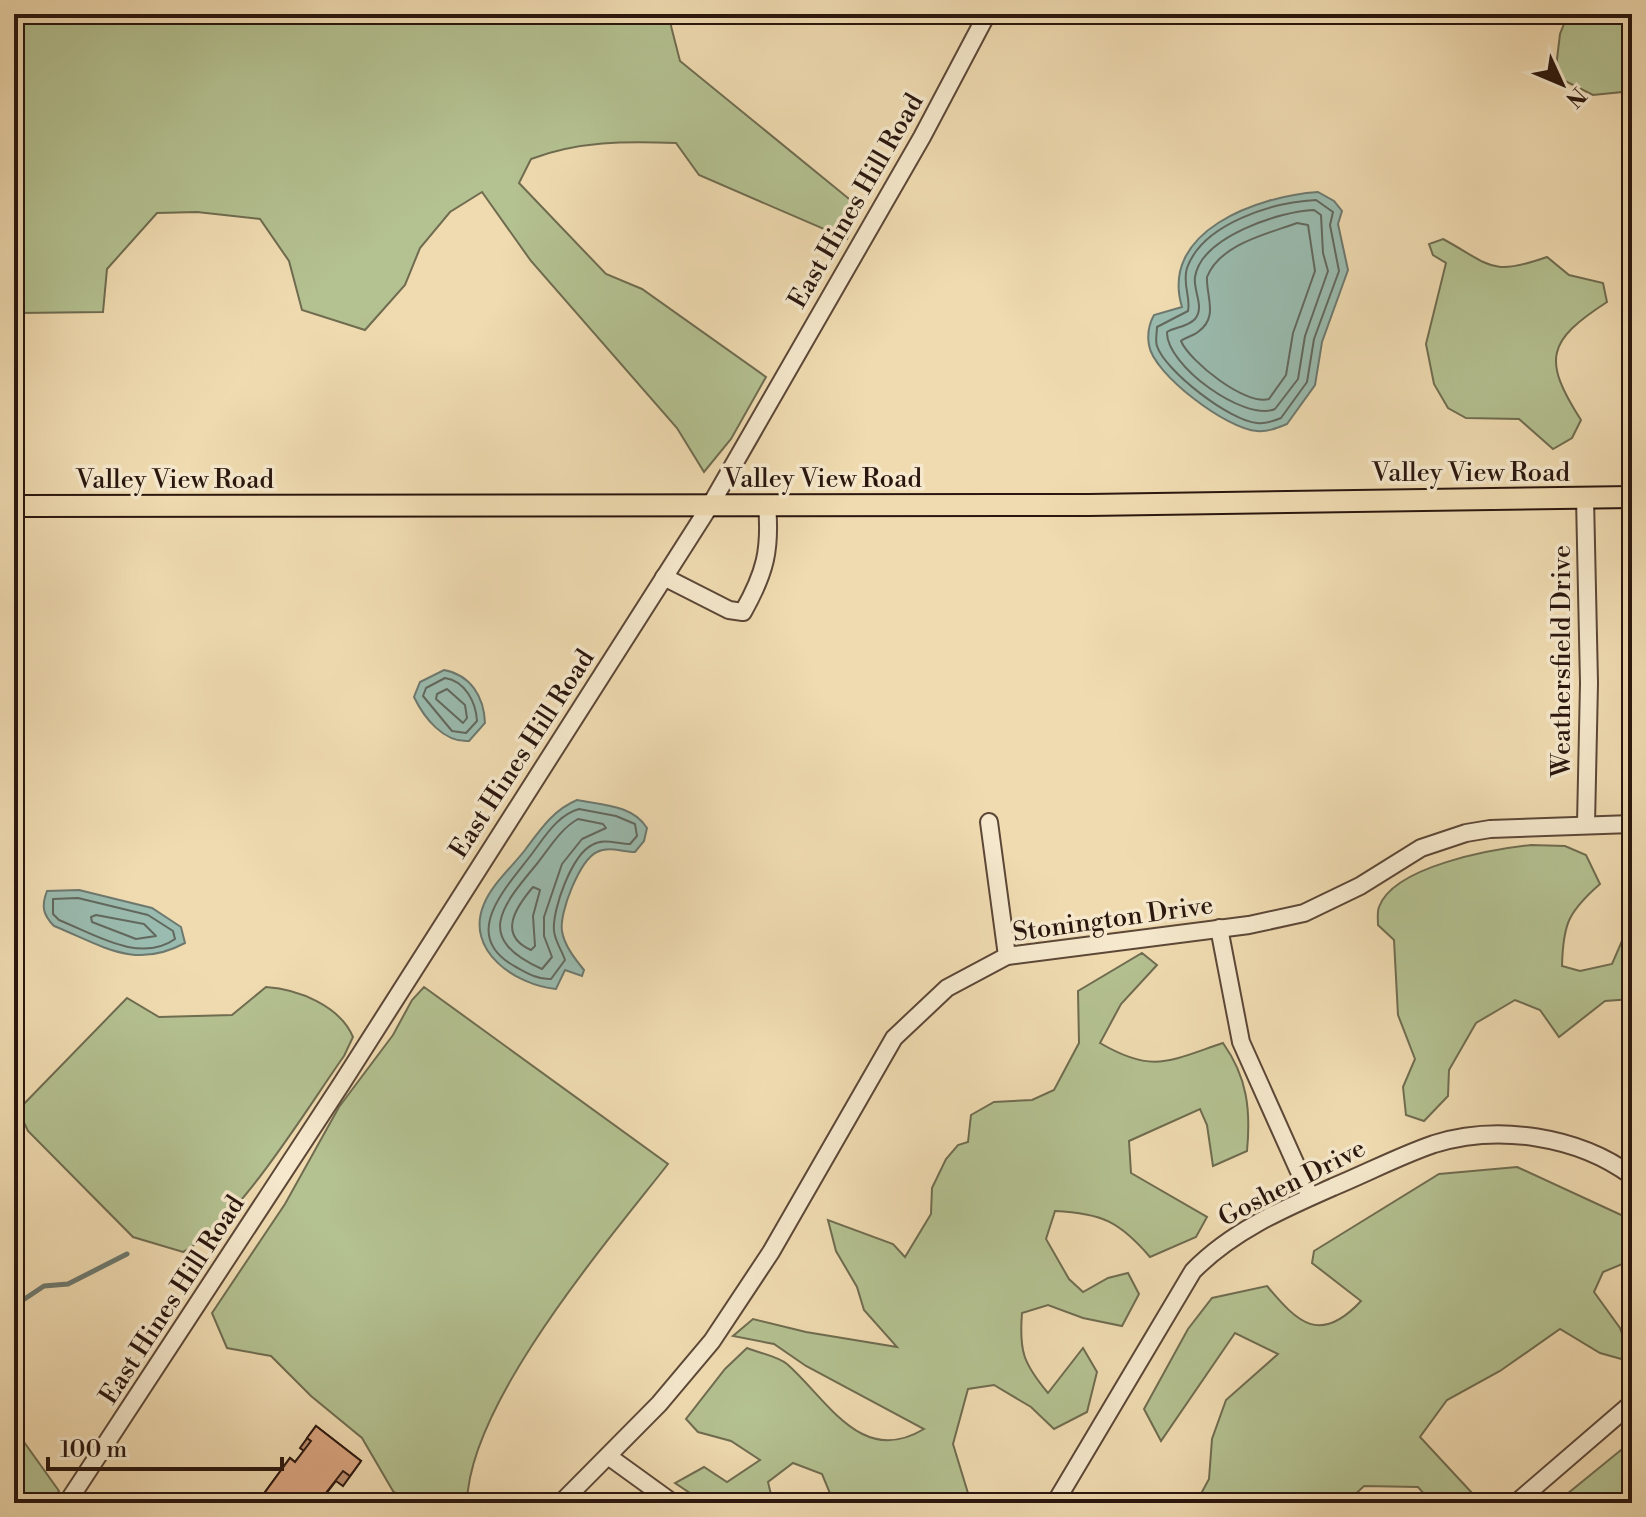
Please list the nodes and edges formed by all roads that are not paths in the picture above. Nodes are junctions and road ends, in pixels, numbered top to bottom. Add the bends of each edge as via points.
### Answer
1 (987, 14) edge
2 (1632, 497) edge
3 (1585, 498) junction
4 (711, 504) junction
5 (767, 505) junction
6 (14, 506) edge
7 (664, 577) junction
8 (989, 822) dead end
9 (1586, 824) junction
10 (1632, 824) edge
11 (1219, 928) junction
12 (1007, 956) junction
13 (1632, 1176) edge
14 (1310, 1196) junction
15 (1632, 1403) edge
16 (608, 1456) junction
17 (67, 1503) edge
18 (561, 1503) edge
19 (673, 1503) edge
20 (1055, 1503) edge
21 (1516, 1503) edge

1 - 4 street, East Hines Hill Road
2 - 3 main road, Valley View Road
3 - 5 main road, Valley View Road
3 - 9 street, Weathersfield Drive
4 - 5 main road, Valley View Road
4 - 6 main road, Valley View Road
4 - 7 street, East Hines Hill Road
5 - 7 street via 771,541 761,579 743,612
7 - 17 street, East Hines Hill Road
8 - 12 street
9 - 10 street, Stonington Drive
9 - 11 street, Stonington Drive via 1466,833 1421,848 1304,913
11 - 12 street, Stonington Drive
11 - 14 street via 1241,1042
12 - 16 street, Stonington Drive via 947,988 894,1038 733,1311 689,1370
13 - 14 street, Goshen Drive via 1560,1143 1483,1135 1435,1144
14 - 20 street, Goshen Drive via 1230,1239 1193,1271
15 - 21 street
16 - 18 street, Stonington Drive
16 - 19 street

